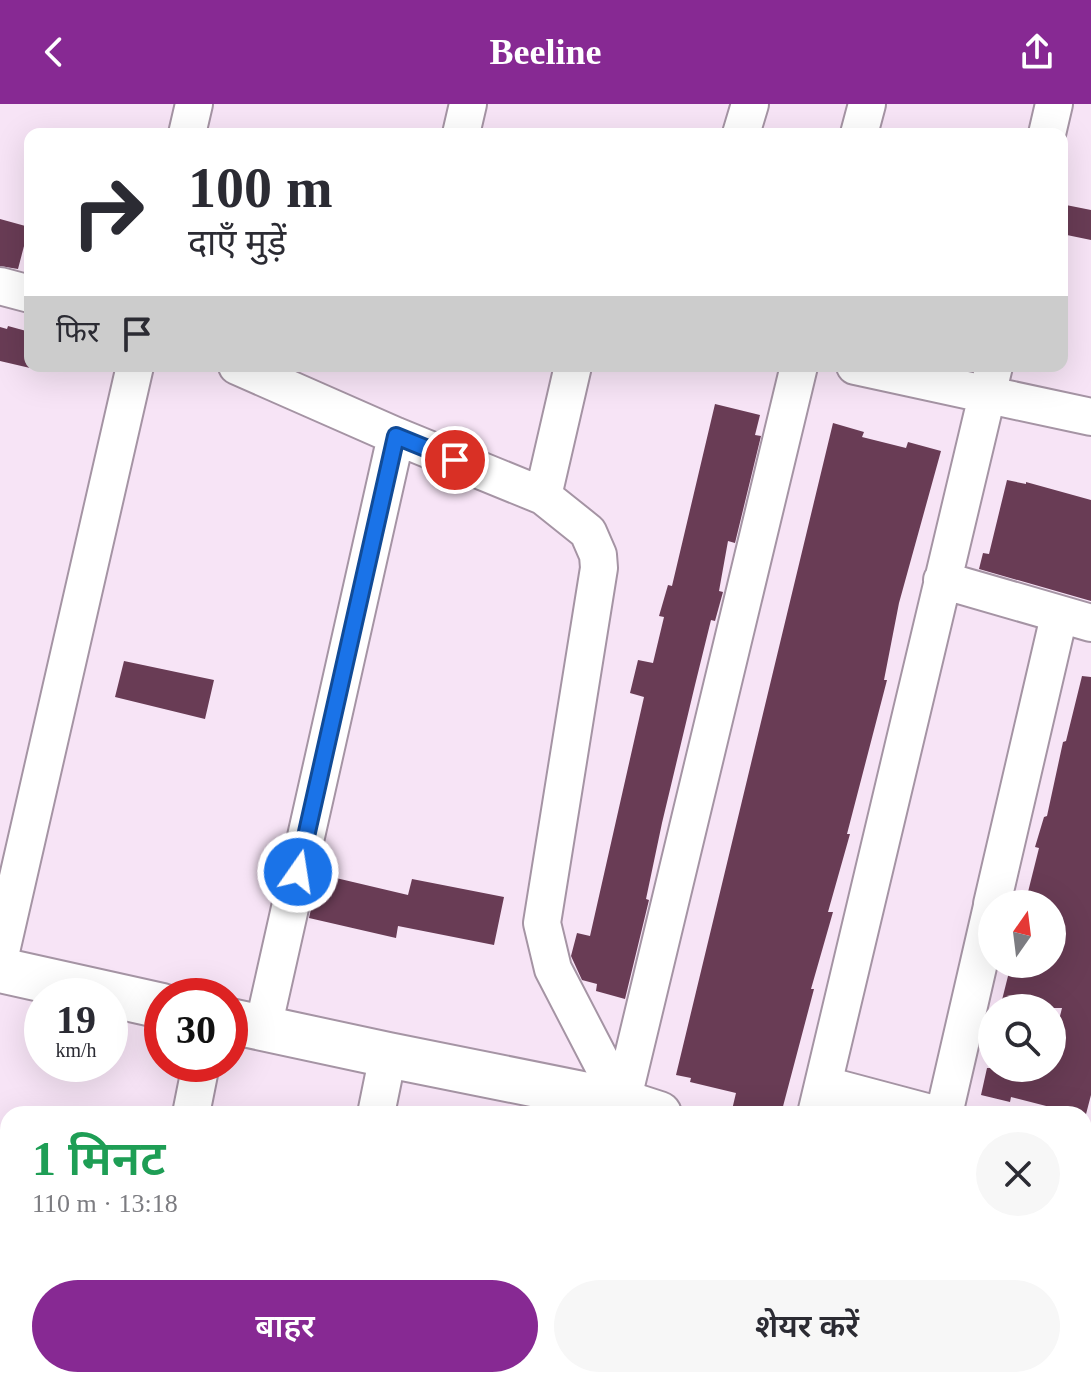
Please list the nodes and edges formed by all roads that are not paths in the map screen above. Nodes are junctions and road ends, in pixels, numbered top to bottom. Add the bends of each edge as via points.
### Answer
1 (194, 104) edge
2 (468, 104) edge
3 (750, 104) edge
4 (867, 104) edge
5 (1054, 104) edge
6 (188, 128) edge
7 (462, 128) edge
8 (743, 128) edge
9 (861, 128) edge
10 (1048, 128) edge
11 (0, 286) edge
12 (24, 292) edge
13 (134, 372) edge
14 (251, 372) edge
15 (572, 372) edge
16 (798, 372) edge
17 (913, 372) edge
18 (991, 380) edge
19 (1091, 417) edge
20 (396, 436) junction
21 (543, 496) junction
22 (942, 580) junction
23 (1075, 620) edge
24 (996, 890) edge
25 (0, 956) edge
26 (978, 966) edge
27 (0, 970) edge
28 (144, 1002) edge
29 (248, 1016) edge
30 (248, 1024) edge
31 (388, 1055) junction
32 (197, 1082) edge
33 (820, 1100) edge
34 (193, 1106) edge
35 (378, 1106) edge
36 (615, 1106) edge
37 (631, 1106) edge
38 (634, 1106) edge
39 (869, 1106) edge
40 (946, 1106) edge

1 - 6 street
2 - 7 street
3 - 8 street
4 - 9 street
5 - 10 street
11 - 12 street
13 - 25 street
14 - 20 street
15 - 21 street
16 - 38 street
17 - 18 street
18 - 19 street
18 - 22 street
20 - 21 street
20 - 29 street
21 - 37 street via 588,532 599,568 542,923 553,969
22 - 23 street
22 - 33 street
23 - 24 street
26 - 40 street
27 - 28 street
30 - 31 street
31 - 35 street
31 - 36 street
32 - 34 street
33 - 39 street

